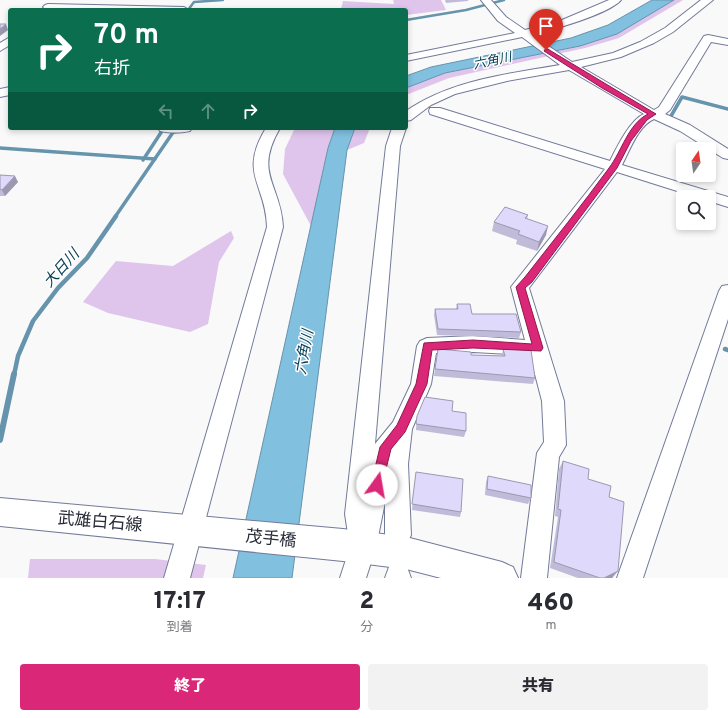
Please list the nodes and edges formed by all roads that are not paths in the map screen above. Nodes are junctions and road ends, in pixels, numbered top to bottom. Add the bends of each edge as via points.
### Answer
1 (616, 0) edge
2 (708, 0) edge
3 (191, 2) dead end
4 (488, 3) edge
5 (49, 6) edge
6 (116, 8) edge
7 (186, 8) edge
8 (520, 35) junction
9 (8, 42) edge
10 (728, 42) edge
11 (0, 48) edge
12 (408, 51) edge
13 (408, 58) edge
14 (570, 65) junction
15 (435, 111) dead end
16 (653, 114) junction
17 (408, 115) edge
18 (272, 130) edge
19 (397, 130) edge
20 (728, 155) edge
21 (614, 167) junction
22 (728, 202) edge
23 (728, 291) edge
24 (538, 348) junction
25 (401, 429) junction
26 (0, 512) edge
27 (194, 530) junction
28 (398, 535) dead end
29 (353, 546) junction
30 (177, 578) edge
31 (353, 578) edge
32 (502, 578) edge
33 (534, 578) edge
34 (630, 578) edge

1 - 8 street via 564,24
2 - 14 street via 669,30 647,43 617,55
3 - 7 street
4 - 8 street
5 - 6 street
8 - 12 street via 480,36
8 - 13 street
8 - 14 street
9 - 11 street
10 - 16 street via 708,38 664,110
14 - 16 street
14 - 17 street via 455,90 420,106
15 - 21 street
16 - 20 street via 685,128
16 - 21 street via 644,119 628,140
18 - 27 street via 265,142 260,161 262,178 275,212 275,227
19 - 29 street via 393,146
21 - 22 street
21 - 24 street via 520,287
23 - 34 street
24 - 25 street via 473,344 427,346 421,384
24 - 33 street via 553,401 555,445 548,453
25 - 28 street via 396,464
25 - 29 street via 385,447
26 - 27 main road, 武雄白石線
27 - 29 main road, 茂手橋
27 - 30 street
29 - 31 street
29 - 32 main road via 406,552

